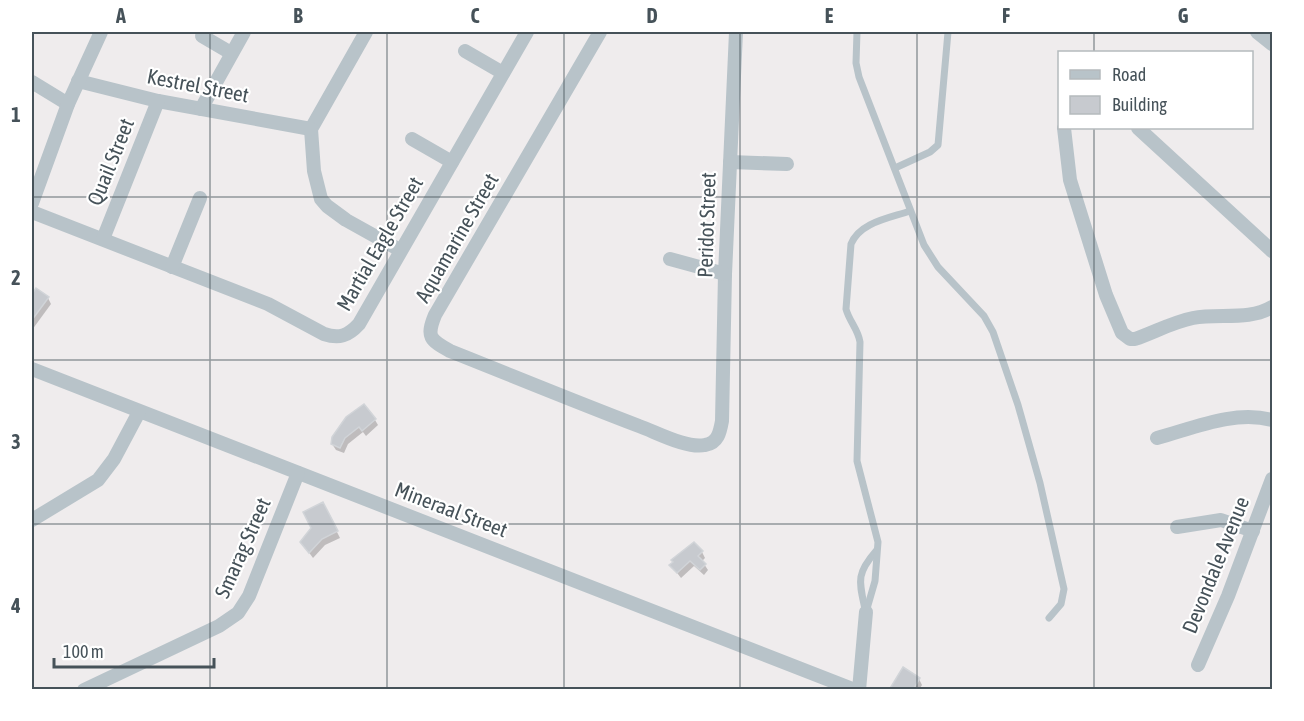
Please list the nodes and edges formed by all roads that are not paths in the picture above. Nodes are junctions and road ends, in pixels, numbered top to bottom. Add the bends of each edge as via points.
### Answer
1 (101, 32) edge
2 (244, 32) edge
3 (366, 32) edge
4 (527, 32) edge
5 (600, 32) edge
6 (736, 32) edge
7 (857, 32) edge
8 (948, 32) edge
9 (1257, 32) edge
10 (202, 36) dead end
11 (1272, 44) edge
12 (465, 51) dead end
13 (231, 52) junction
14 (503, 73) junction
15 (78, 81) junction
16 (32, 82) edge
17 (158, 101) junction
18 (68, 104) junction
19 (201, 109) junction
20 (311, 129) junction
21 (1064, 129) edge
22 (1139, 129) edge
23 (412, 139) dead end
24 (452, 162) junction
25 (730, 162) junction
26 (787, 164) dead end
27 (895, 168) junction
28 (200, 198) dead end
29 (32, 203) edge
30 (910, 211) junction
31 (32, 212) edge
32 (103, 239) junction
33 (400, 250) junction
34 (1272, 251) edge
35 (670, 259) dead end
36 (172, 267) junction
37 (725, 274) junction
38 (1272, 308) edge
39 (32, 369) edge
40 (139, 412) junction
41 (1272, 420) edge
42 (722, 421) joint
43 (1157, 438) dead end
44 (298, 473) junction
45 (1272, 479) edge
46 (32, 520) edge
47 (1177, 527) dead end
48 (1253, 531) junction
49 (876, 551) junction
50 (866, 612) junction
51 (1049, 618) dead end
52 (1198, 665) dead end
53 (84, 690) edge
54 (855, 690) edge
55 (860, 690) edge

1 - 15 street
2 - 13 street
3 - 20 street
4 - 14 street, Martial Eagle Street
5 - 42 street, Aquamarine Street via 435,315 430,334 436,344 450,351 697,446 711,443 719,435
6 - 25 street, Peridot Street
7 - 27 lane via 859,77
8 - 27 lane via 938,145
9 - 11 street
10 - 13 street
12 - 14 street
13 - 19 street
14 - 24 street, Martial Eagle Street
15 - 17 street, Kestrel Street
15 - 18 street
16 - 18 street
17 - 19 street, Kestrel Street
17 - 32 street, Quail Street
18 - 29 street
19 - 20 street, Kestrel Street
20 - 33 street via 321,199 346,220
21 - 38 street via 1072,189 1122,333 1135,339 1187,319 1253,314
22 - 34 street
23 - 24 street
24 - 33 street, Martial Eagle Street
25 - 26 street
25 - 37 street, Peridot Street
27 - 30 lane
28 - 36 street
30 - 49 lane via 865,227 851,244 846,309 860,342 857,461 878,542
30 - 51 lane via 930,256 984,316 1000,350 1040,483 1062,578 1062,600
31 - 32 street, Martial Eagle Street
32 - 36 street, Martial Eagle Street
33 - 36 street, Martial Eagle Street via 359,324 339,337 324,334 268,304
35 - 37 street
37 - 42 street, Peridot Street
39 - 40 street, Mineraal Street
40 - 44 street, Mineraal Street
40 - 46 street via 98,480
41 - 43 street via 1222,420
44 - 53 street, Smarag Street via 249,596 238,613 219,626
44 - 54 street, Mineraal Street
45 - 48 street, Devondale Avenue
47 - 48 street via 1221,520
48 - 52 street, Devondale Avenue
49 - 50 lane via 875,581
49 - 50 lane via 860,575
50 - 55 street

